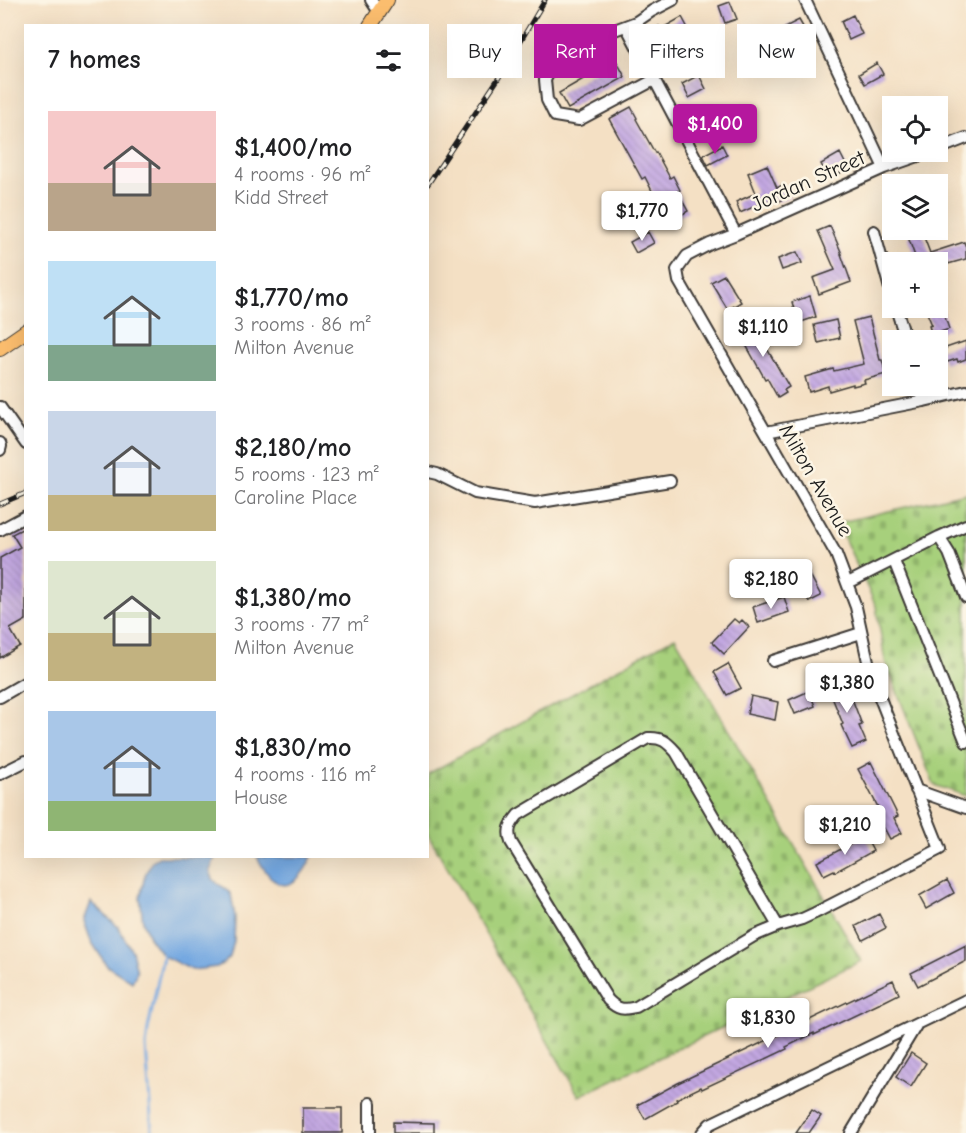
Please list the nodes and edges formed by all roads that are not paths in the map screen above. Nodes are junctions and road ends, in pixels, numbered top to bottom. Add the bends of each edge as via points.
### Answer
1 (387, 0) edge
2 (673, 0) edge
3 (805, 0) edge
4 (375, 6) edge
5 (370, 24) edge
6 (626, 26) junction
7 (654, 80) junction
8 (966, 138) edge
9 (948, 145) edge
10 (901, 162) edge
11 (884, 168) junction
12 (873, 231) dead end
13 (736, 234) junction
14 (882, 262) edge
15 (24, 332) edge
16 (0, 349) edge
17 (966, 392) edge
18 (922, 396) edge
19 (924, 401) junction
20 (0, 407) edge
21 (766, 432) junction
22 (24, 441) edge
23 (0, 443) edge
24 (0, 450) edge
25 (429, 472) edge
26 (670, 481) dead end
27 (24, 517) edge
28 (966, 525) edge
29 (0, 530) edge
30 (939, 537) junction
31 (894, 561) junction
32 (848, 583) junction
33 (966, 597) edge
34 (861, 633) junction
35 (773, 661) dead end
36 (24, 683) edge
37 (0, 697) edge
38 (966, 742) edge
39 (24, 762) edge
40 (0, 774) edge
41 (916, 790) junction
42 (966, 807) edge
43 (778, 926) junction
44 (966, 1000) edge
45 (917, 1024) junction
46 (370, 1103) dead end
47 (370, 1133) edge
48 (702, 1133) edge
49 (851, 1133) edge

1 - 4 main road
2 - 6 street
3 - 11 street
4 - 5 main road
6 - 7 street
6 - 7 street via 593,38 551,68 545,80 547,100 555,116 579,120
7 - 13 street
8 - 9 street
10 - 11 street, Jordan Street
11 - 13 street, Jordan Street
12 - 14 street
13 - 21 street, Milton Avenue via 687,256 677,270 679,281
15 - 16 main road
17 - 19 street
18 - 19 street
19 - 21 street
20 - 22 street
21 - 32 street, Milton Avenue via 836,554
23 - 24 street
25 - 26 street via 475,493 535,503
27 - 29 street
28 - 30 street
30 - 31 street
30 - 33 street
31 - 32 street
31 - 38 street
32 - 34 street, Milton Avenue
34 - 35 street
34 - 41 street, Milton Avenue via 871,675
36 - 37 street
39 - 40 street
41 - 42 street
41 - 43 street, Milton Avenue via 940,849 802,919
43 - 43 street via 754,936 636,1006 614,1007 511,842 508,833 512,822 648,738 667,742
44 - 45 street
45 - 48 street via 710,1124
45 - 49 street
46 - 47 street

